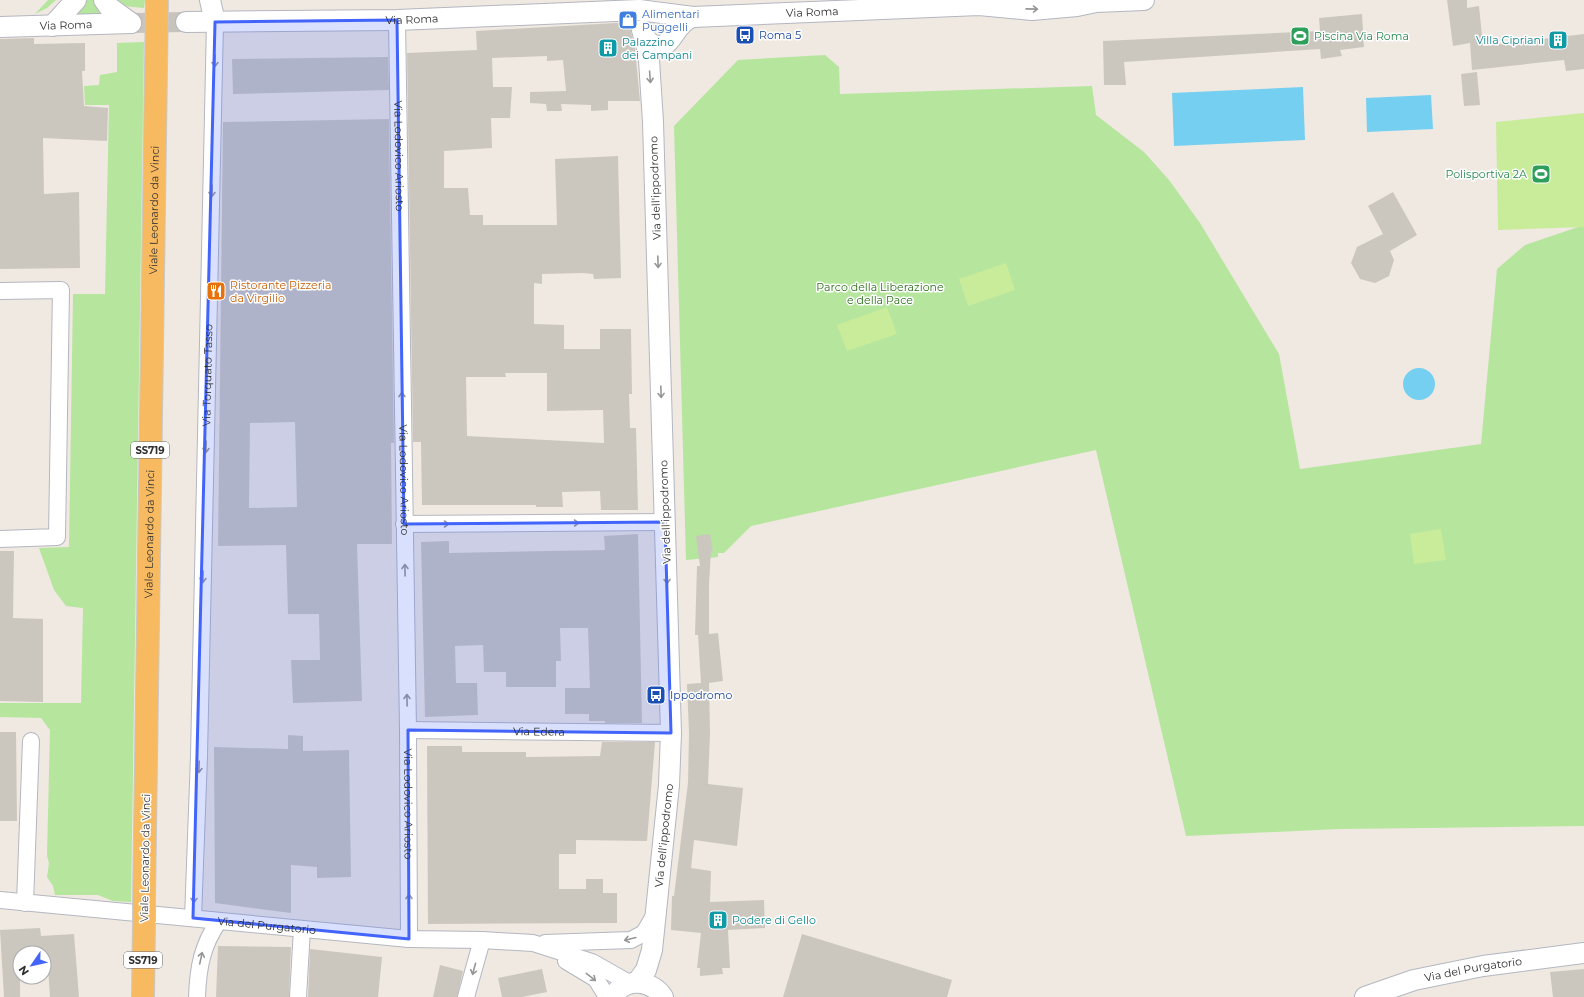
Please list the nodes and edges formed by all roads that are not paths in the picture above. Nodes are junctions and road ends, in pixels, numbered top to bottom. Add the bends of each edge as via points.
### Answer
1 (76, 0) edge
2 (104, 0) edge
3 (157, 0) edge
4 (210, 0) edge
5 (1002, 0) edge
6 (1144, 0) edge
7 (1094, 1) edge
8 (612, 5) edge
9 (979, 5) junction
10 (397, 20) junction
11 (654, 20) junction
12 (186, 22) tunnel mouth
13 (215, 22) junction
14 (52, 26) junction
15 (0, 27) edge
16 (0, 291) edge
17 (665, 522) junction
18 (404, 524) junction
19 (0, 539) edge
20 (408, 730) junction
21 (671, 733) junction
22 (31, 741) dead end
23 (0, 900) edge
24 (25, 903) junction
25 (656, 912) junction
26 (193, 918) junction
27 (219, 921) junction
28 (302, 929) junction
29 (409, 939) junction
30 (482, 940) junction
31 (533, 943) junction
32 (1584, 953) edge
33 (633, 983) junction
34 (143, 997) edge
35 (197, 997) edge
36 (298, 997) edge
37 (466, 997) edge
38 (607, 997) edge
39 (613, 997) edge
40 (663, 997) edge
41 (1365, 997) edge

1 - 14 street
2 - 14 street, Via Roma via 109,8 131,23
3 - 34 highway, Viale Leonardo da Vinci / SS719, bridge
4 - 13 street
5 - 9 street, Via Roma
6 - 7 street, Via Roma
9 -> 7 street, Via Roma via 1032,10 1077,6
8 - 10 street, Via Roma
8 - 11 street, Via Roma
9 - 11 street, Via Roma
10 - 13 street, Via Roma
18 -> 10 street, Via Lodovico Ariosto
11 -> 17 street, Via dell'ippodromo via 649,60
12 - 13 street, Via Roma
13 -> 26 street, Via Torquato Tasso via 200,728
14 - 15 street, Via Roma
16 - 19 street via 61,290 57,537
18 -> 17 street
17 -> 21 street, Via dell'ippodromo
20 -> 18 street, Via Lodovico Ariosto
20 - 21 street, Via Edera
29 -> 20 street, Via Lodovico Ariosto
21 - 25 street, Via dell'ippodromo via 669,785
22 - 24 street
23 - 24 street, Via del Purgatorio
24 - 26 street, Via del Purgatorio
25 -> 31 street via 644,932 631,940
25 - 33 street, Via dell'ippodromo via 651,956 646,970
26 - 27 street, Via del Purgatorio
27 - 28 street, Via del Purgatorio
35 -> 27 street via 202,952
28 - 29 street, Via del Purgatorio
28 - 36 street
29 - 30 street, Via del Purgatorio
30 - 31 street, Via del Purgatorio
30 -> 37 street
31 - 33 street, Via del Purgatorio via 592,962
31 -> 38 street, Via del Purgatorio via 590,974
32 - 41 street, Via del Purgatorio via 1482,966 1414,980
33 - 39 street via 621,987
33 - 40 street, Via del Purgatorio via 653,987

